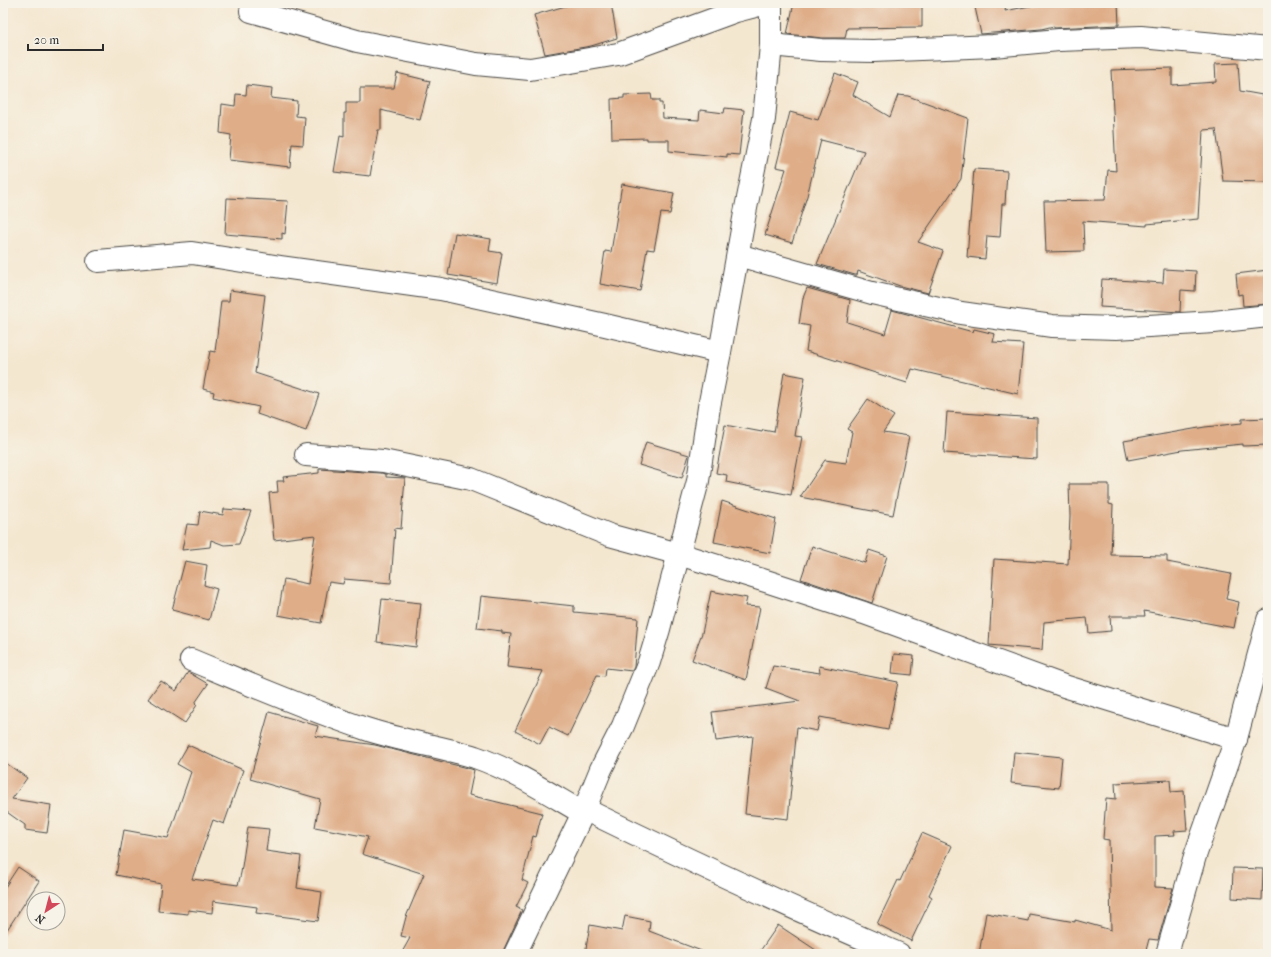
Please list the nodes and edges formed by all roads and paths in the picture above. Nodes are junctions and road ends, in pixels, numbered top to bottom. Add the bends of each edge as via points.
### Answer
1 (766, 3) edge
2 (771, 3) edge
3 (251, 11) dead end
4 (771, 45) junction
5 (1268, 48) edge
6 (738, 255) junction
7 (98, 261) dead end
8 (1268, 316) edge
9 (720, 352) junction
10 (306, 455) dead end
11 (679, 554) junction
12 (1268, 620) edge
13 (191, 660) dead end
14 (1236, 739) junction
15 (583, 811) junction
16 (515, 954) edge
17 (899, 954) edge
18 (1167, 954) edge

1 - 3 street via 736,11 618,54 530,69 476,64 357,41
2 - 4 street
4 - 5 street via 821,50 873,51 1141,37
4 - 6 street via 764,119
6 - 8 street via 879,295 961,313 1052,326 1116,328
6 - 9 street
7 - 9 street via 192,253 441,289
9 - 11 street via 698,481
10 - 11 street via 383,461 471,479 608,535
11 - 14 street via 864,614 1064,686
11 - 15 street via 648,662 623,726
12 - 14 street
13 - 15 street via 303,707 361,727 475,758 500,768
14 - 18 street via 1195,856
15 - 16 street
15 - 17 street

